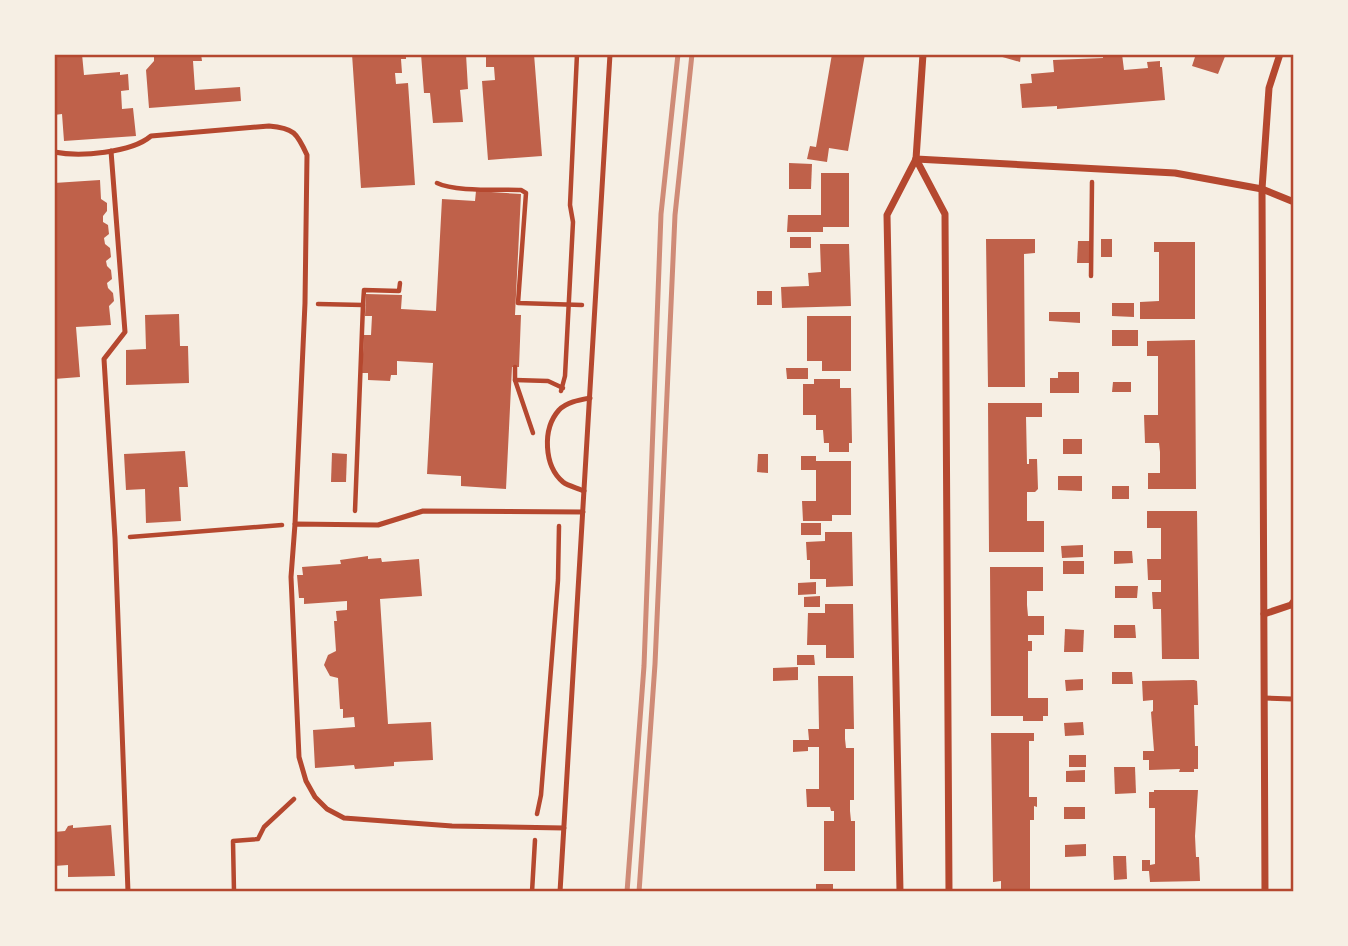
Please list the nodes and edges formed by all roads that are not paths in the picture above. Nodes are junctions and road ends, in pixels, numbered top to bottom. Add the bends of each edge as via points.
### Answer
1 (610, 54) edge
2 (923, 54) edge
3 (1280, 54) edge
4 (111, 151) junction
5 (54, 152) edge
6 (916, 159) junction
7 (1262, 189) junction
8 (1294, 202) edge
9 (590, 398) junction
10 (584, 491) junction
11 (583, 512) junction
12 (295, 524) junction
13 (1294, 601) edge
14 (1264, 614) junction
15 (1264, 698) junction
16 (1293, 699) edge
17 (564, 828) junction
18 (128, 892) edge
19 (560, 892) edge
20 (900, 892) edge
21 (949, 892) edge
22 (1265, 892) edge

1 - 9 lane
2 - 6 street
3 - 7 street via 1269,88
4 - 5 lane
4 - 12 lane via 141,145 151,136 269,126 285,127 298,135 307,155
4 - 18 lane via 125,332 104,359
6 - 7 street via 1175,173
6 - 20 street via 887,215
6 - 21 street via 945,214
7 - 8 street
7 - 14 street
9 - 10 lane
9 - 10 lane via 560,409 550,424 550,464 564,483
10 - 11 lane
11 - 12 lane via 423,511 378,525
11 - 17 lane
12 - 17 lane via 291,577 298,744 306,781 315,797 344,818
13 - 14 street
14 - 15 street
15 - 16 lane
15 - 22 street
17 - 19 lane

